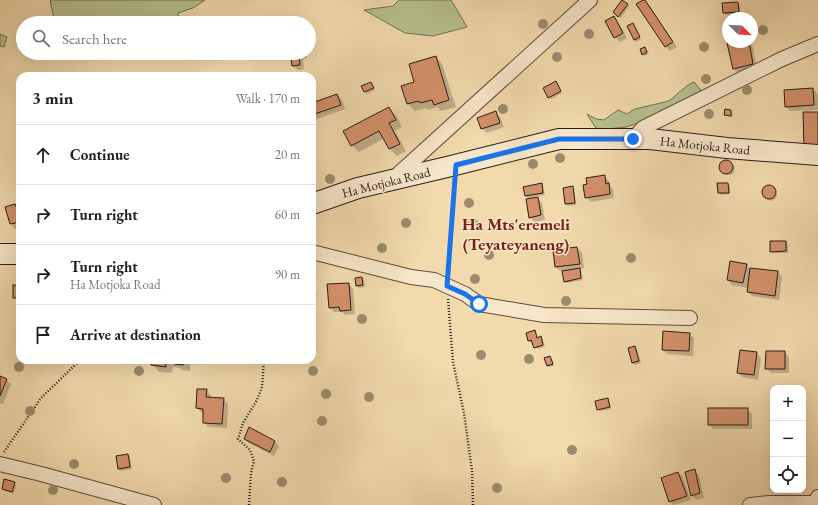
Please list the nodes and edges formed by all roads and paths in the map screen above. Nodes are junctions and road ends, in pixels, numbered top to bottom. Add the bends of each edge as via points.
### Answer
1 (590, 0) edge
2 (818, 44) edge
3 (633, 139) junction
4 (818, 155) edge
5 (456, 165) junction
6 (390, 180) junction
7 (316, 203) edge
8 (316, 253) edge
9 (0, 254) edge
10 (16, 254) edge
11 (447, 286) junction
12 (690, 318) dead end
13 (76, 364) edge
14 (264, 364) edge
15 (0, 456) edge
16 (0, 464) edge
17 (818, 497) edge
18 (154, 505) edge
19 (249, 505) edge
20 (473, 505) edge
21 (750, 505) edge

1 - 6 street
2 - 3 street via 782,59 643,128
3 - 4 street, Ha Motjoka Road
3 - 5 street, Ha Motjoka Road via 559,139
5 - 6 street, Ha Motjoka Road
5 - 11 path
6 - 7 street, Ha Motjoka Road
8 - 11 street via 434,280
9 - 10 street
11 - 12 street via 479,304 544,315
11 - 20 path via 453,362 464,413 472,471
13 - 15 path via 41,398
14 - 19 path via 262,387 243,423 238,439 250,450 254,461 250,473
16 - 18 street
17 - 21 street via 816,503

